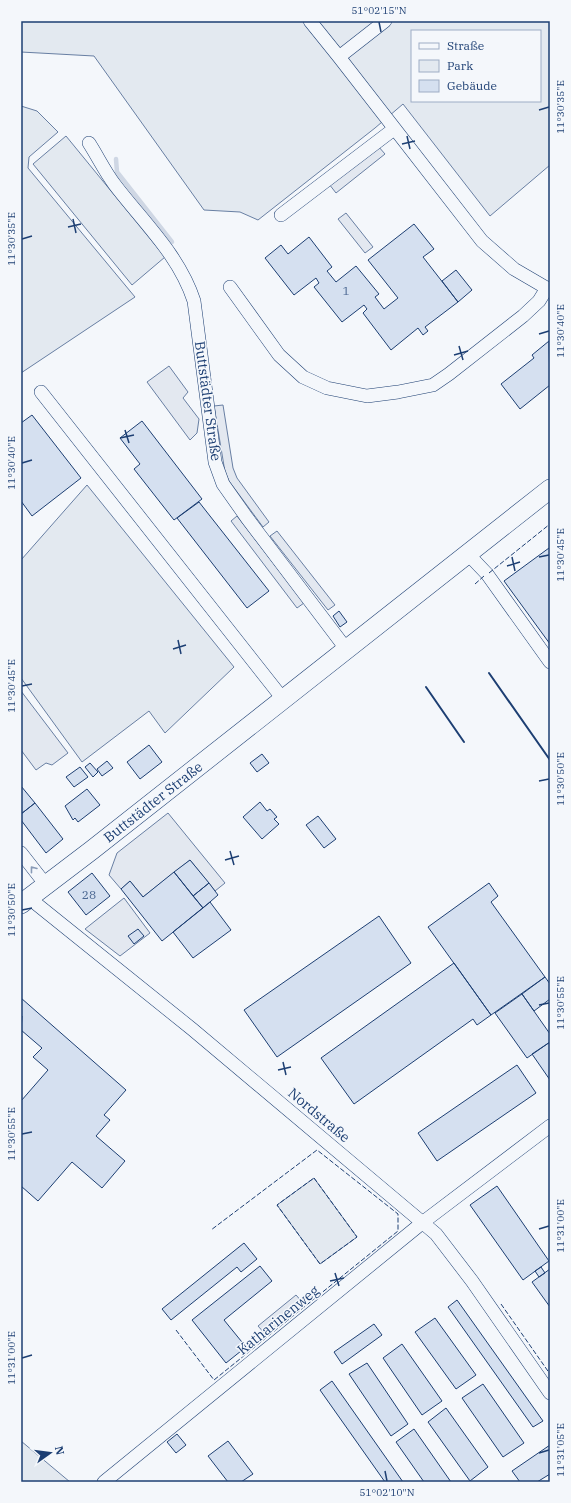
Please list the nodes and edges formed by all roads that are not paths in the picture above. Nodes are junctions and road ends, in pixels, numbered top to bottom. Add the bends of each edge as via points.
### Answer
1 (310, 21) edge
2 (385, 21) edge
3 (340, 57) junction
4 (394, 129) junction
5 (89, 143) dead end
6 (281, 215) dead end
7 (230, 287) dead end
8 (548, 289) edge
9 (42, 392) dead end
10 (550, 489) edge
11 (468, 554) junction
12 (347, 650) junction
13 (550, 662) edge
14 (283, 699) junction
15 (21, 853) edge
16 (46, 885) junction
17 (25, 901) edge
18 (550, 1126) edge
19 (422, 1223) junction
20 (550, 1393) edge
21 (104, 1482) edge

1 - 3 street
2 - 3 street
3 - 4 street
4 - 6 street
4 - 8 street via 482,241 514,269
5 - 12 street, Buttstädter Straße via 114,183 169,252 190,287 215,462 223,484
7 - 8 street via 279,355 303,377 327,388 367,396 433,384 523,316
9 - 14 street
10 - 11 street, Buttstädter Straße
11 - 12 street, Buttstädter Straße
11 - 13 street via 487,574
12 - 14 street, Buttstädter Straße
14 - 16 street, Buttstädter Straße
16 -> 15 street
16 - 17 street, Buttstädter Straße
17 - 19 street, Nordstraße via 192,1029
18 - 19 street, Katharinenweg
19 - 20 street, Nordstraße via 436,1234 472,1281
19 - 21 street, Katharinenweg

